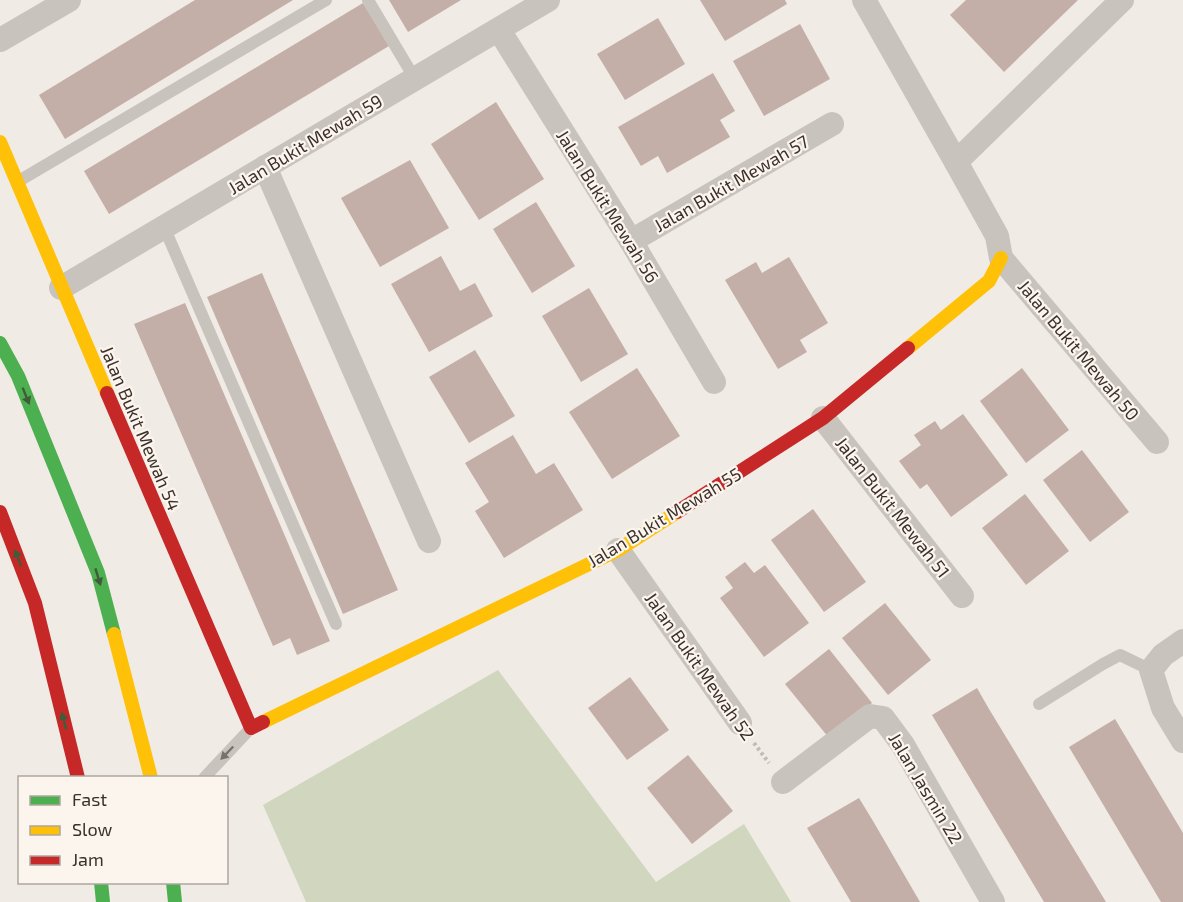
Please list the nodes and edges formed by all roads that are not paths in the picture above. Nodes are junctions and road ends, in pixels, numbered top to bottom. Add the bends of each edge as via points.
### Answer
1 (69, 0) edge
2 (326, 0) edge
3 (368, 0) edge
4 (548, 0) edge
5 (864, 0) edge
6 (1122, 0) edge
7 (499, 30) junction
8 (0, 40) edge
9 (415, 79) junction
10 (832, 124) dead end
11 (0, 142) edge
12 (956, 162) junction
13 (265, 167) junction
14 (17, 182) junction
15 (164, 227) junction
16 (631, 241) junction
17 (1001, 258) junction
18 (61, 288) junction
19 (0, 343) edge
20 (714, 382) dead end
21 (824, 418) junction
22 (1157, 442) dead end
23 (0, 512) edge
24 (429, 540) dead end
25 (618, 550) junction
26 (962, 596) dead end
27 (336, 624) dead end
28 (1183, 641) edge
29 (1151, 670) junction
30 (1040, 704) dead end
31 (740, 723) road end
32 (251, 728) junction
33 (1183, 741) edge
34 (78, 776) edge
35 (152, 776) edge
36 (205, 776) edge
37 (783, 782) road end
38 (101, 884) edge
39 (173, 884) edge
40 (103, 902) edge
41 (175, 902) edge
42 (993, 902) edge

1 - 8 street
2 - 14 lane
3 - 9 lane
4 - 7 street, Jalan Bukit Mewah 59
5 - 12 street
6 - 12 street
7 - 9 street, Jalan Bukit Mewah 59
7 - 16 street, Jalan Bukit Mewah 56
9 - 13 street, Jalan Bukit Mewah 59
10 - 16 street, Jalan Bukit Mewah 57
11 - 14 main road, Jalan Bukit Mewah 54
12 - 17 street via 997,236
13 - 15 street, Jalan Bukit Mewah 59
13 - 24 street
14 - 18 main road, Jalan Bukit Mewah 54
15 - 18 street, Jalan Bukit Mewah 59
15 - 27 lane
16 - 20 street, Jalan Bukit Mewah 56
17 - 21 main road, Jalan Bukit Mewah 55 via 989,281
17 - 22 street, Jalan Bukit Mewah 50
18 - 32 main road, Jalan Bukit Mewah 54
19 -> 35 main road via 18,376 98,573
21 - 25 main road, Jalan Bukit Mewah 55
21 - 26 street, Jalan Bukit Mewah 51
34 -> 23 main road via 35,603
25 - 31 street, Jalan Bukit Mewah 52
25 - 32 main road, Jalan Bukit Mewah 55
28 - 29 street via 1163,654
29 - 30 lane via 1120,655
29 - 33 street via 1162,708
32 -> 36 lane
37 - 42 street, Jalan Jasmin 22 via 870,716 883,717
38 - 40 main road
39 - 41 main road

